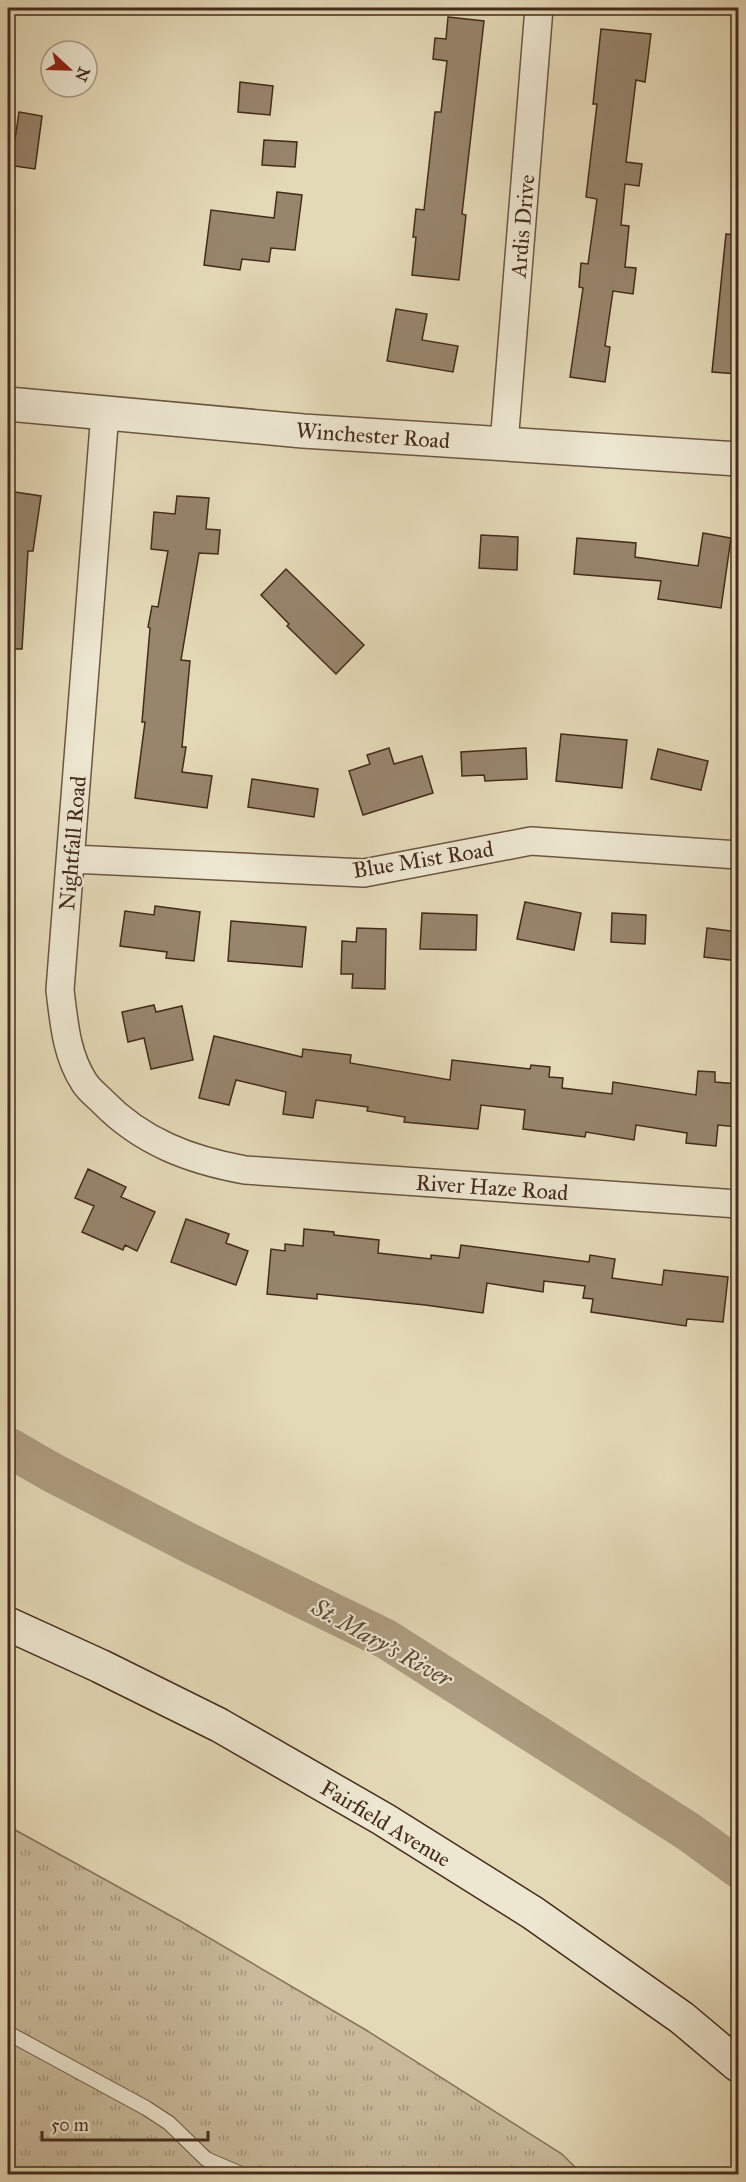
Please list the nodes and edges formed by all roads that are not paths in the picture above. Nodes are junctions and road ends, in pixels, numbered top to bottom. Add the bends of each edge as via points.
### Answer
1 (539, 8) edge
2 (8, 404) edge
3 (105, 412) junction
4 (504, 444) junction
5 (738, 459) edge
6 (738, 855) edge
7 (72, 859) junction
8 (245, 1170) joint
9 (738, 1204) edge
10 (8, 1624) edge
11 (8, 2033) edge
12 (738, 2066) edge
13 (241, 2175) edge

1 - 4 street, Ardis Drive
2 - 3 main road, Winchester Road
3 - 4 main road, Winchester Road via 303,431
3 - 7 street, Nightfall Road
4 - 5 main road, Winchester Road
6 - 7 street, Blue Mist Road via 531,841 364,873
7 - 8 street, Nightfall Road via 60,990 66,1041 84,1083 119,1118 171,1150
8 - 9 street, River Haze Road
10 - 12 main road, Fairfield Avenue via 219,1725 383,1819 533,1912 682,2018
11 - 13 lane via 146,2108 169,2123 206,2159

